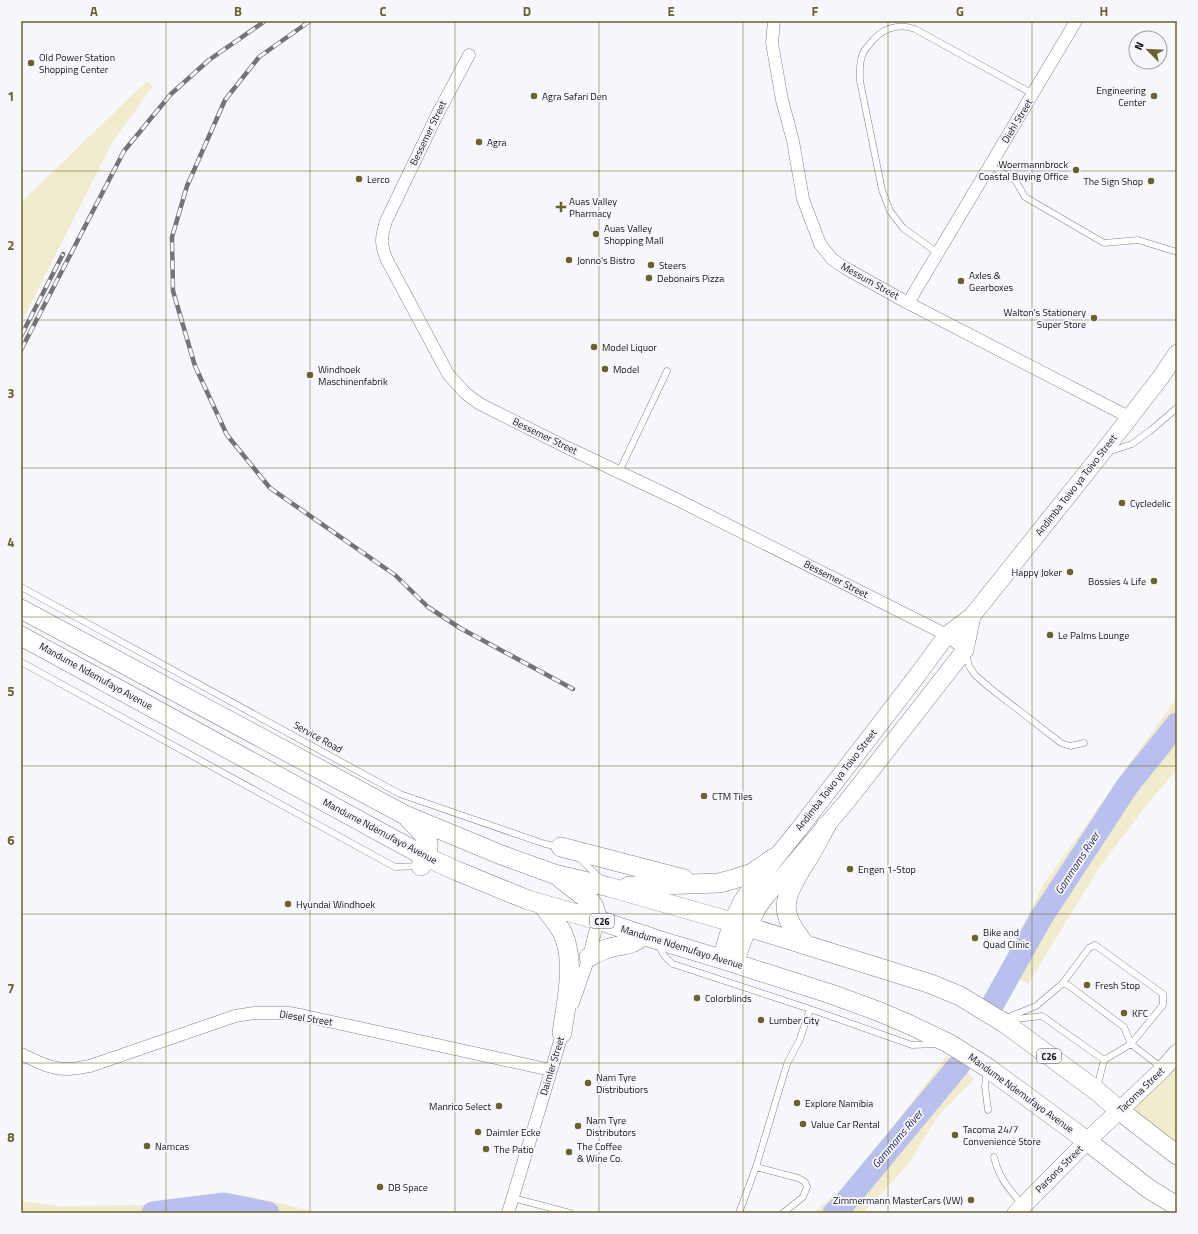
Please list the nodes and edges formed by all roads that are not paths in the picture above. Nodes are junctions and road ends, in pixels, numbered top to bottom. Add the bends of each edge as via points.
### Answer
1 (774, 21) edge
2 (1076, 21) edge
3 (469, 55) dead end
4 (1032, 94) junction
5 (990, 166) junction
6 (1177, 252) edge
7 (938, 253) junction
8 (908, 303) junction
9 (1176, 355) edge
10 (667, 371) dead end
11 (1177, 408) edge
12 (1129, 417) junction
13 (1100, 455) junction
14 (619, 472) junction
15 (21, 587) edge
16 (21, 609) edge
17 (972, 616) junction
18 (947, 634) junction
19 (21, 636) edge
20 (965, 650) junction
21 (21, 662) edge
22 (1084, 743) dead end
23 (405, 815) junction
24 (826, 826) junction
25 (561, 847) junction
26 (774, 858) junction
27 (428, 864) junction
28 (554, 874) junction
29 (702, 884) junction
30 (609, 887) junction
31 (542, 904) junction
32 (598, 920) junction
33 (740, 925) junction
34 (651, 938) junction
35 (806, 945) junction
36 (589, 957) junction
37 (728, 961) junction
38 (1062, 984) junction
39 (810, 1009) junction
40 (1000, 1021) junction
41 (562, 1033) junction
42 (950, 1044) junction
43 (1131, 1044) junction
44 (1177, 1053) edge
45 (21, 1054) edge
46 (1104, 1060) junction
47 (988, 1068) junction
48 (1163, 1069) junction
49 (550, 1070) junction
50 (1097, 1091) junction
51 (988, 1110) dead end
52 (1120, 1111) junction
53 (1103, 1126) joint
54 (1087, 1141) junction
55 (1177, 1155) edge
56 (994, 1157) dead end
57 (756, 1167) junction
58 (1149, 1189) junction
59 (513, 1198) junction
60 (1177, 1206) edge
61 (1019, 1209) edge
62 (508, 1213) edge
63 (570, 1213) edge
64 (739, 1213) edge
65 (783, 1213) edge
66 (1172, 1213) edge

1 - 8 street, Messum Street via 772,43 782,100 793,141 803,199 820,244 832,259 845,268
2 - 4 street, Diehl Street
3 - 14 street, Bessemer Street via 440,108 386,221 382,248 448,374 465,393 480,404
4 - 5 street, Diehl Street
4 - 7 lane via 907,26 891,28 881,33 872,40 862,55 860,81 882,190 890,211 903,228
5 - 6 lane via 1015,180 1025,197 1104,242 1138,240
5 - 7 street, Diehl Street
7 - 8 street, Diehl Street
8 - 12 street, Messum Street
9 - 12 street, Andimba Toivo ya Toivo Street
10 - 14 lane
11 - 13 lane via 1132,444
12 - 13 street, Andimba Toivo ya Toivo Street
13 - 17 street, Andimba Toivo ya Toivo Street
14 - 18 street, Bessemer Street
15 - 25 lane, Service Road via 400,794 545,844
16 - 23 main road, C26
17 - 18 street, Andimba Toivo ya Toivo Street
17 - 20 street, Andimba Toivo ya Toivo Street
18 - 20 street, Bessemer Street
18 - 26 street, Andimba Toivo ya Toivo Street via 799,829
19 - 27 main road, Mandume Ndemufayo Avenue / C26
20 - 22 lane via 969,666 990,688 1065,745
20 - 24 street, Andimba Toivo ya Toivo Street
21 - 27 lane via 395,866
23 - 27 main road via 428,839
23 - 28 main road, C26
24 - 33 street, Andimba Toivo ya Toivo Street
24 - 35 main road via 786,899 790,924
25 - 29 main road
25 - 30 lane, Service Road via 578,858
26 - 29 main road via 752,873 719,883
26 - 33 street, Andimba Toivo ya Toivo Street via 742,903
27 - 31 main road, Mandume Ndemufayo Avenue / C26 via 457,872
28 - 30 main road, C26
28 - 32 main road via 591,902
29 - 30 main road
30 - 33 main road, C26
31 - 32 main road, Mandume Ndemufayo Avenue / C26
31 - 41 main road via 563,934 569,954 569,981
32 - 34 main road, Mandume Ndemufayo Avenue / C26
32 - 36 street, Daimler Street
33 - 35 main road, C26
33 - 37 street, Andimba Toivo ya Toivo Street
34 - 36 main road via 608,948
34 - 37 main road, Mandume Ndemufayo Avenue / C26
34 - 39 lane via 665,958 673,964
35 - 40 main road, C26 via 931,984 960,996
36 - 41 street, Daimler Street
37 - 42 main road, Mandume Ndemufayo Avenue / C26 via 880,1012
38 - 40 lane via 1036,1006
38 - 43 lane via 1068,985 1124,1027
38 - 43 lane via 1089,948 1095,945 1163,994 1163,1005
39 - 42 lane via 912,1045
39 - 57 lane via 800,1039 787,1064
40 - 46 lane via 1042,1016
40 - 50 main road, C26
41 - 49 street, Daimler Street
42 - 47 main road, Mandume Ndemufayo Avenue / C26
43 - 46 lane
43 - 48 lane
44 - 48 street, Tacoma Street
45 - 49 street, Diesel Street via 60,1069 90,1066 235,1016 254,1012 305,1016
46 - 50 lane
47 - 51 lane via 985,1086
47 - 54 main road, Mandume Ndemufayo Avenue / C26
48 - 52 street, Tacoma Street
49 - 59 street, Daimler Street
50 - 52 main road, C26
52 - 53 street, Tacoma Street
52 - 55 main road, C26
53 - 54 street, Parsons Street
54 - 58 main road, Mandume Ndemufayo Avenue / C26
54 - 61 street, Parsons Street
56 - 61 lane via 998,1171
57 - 64 lane
57 - 65 lane via 798,1178 808,1187 803,1197
58 - 60 main road, Mandume Ndemufayo Avenue / C26
58 - 66 main road
59 - 62 street, Daimler Street
59 - 63 lane

